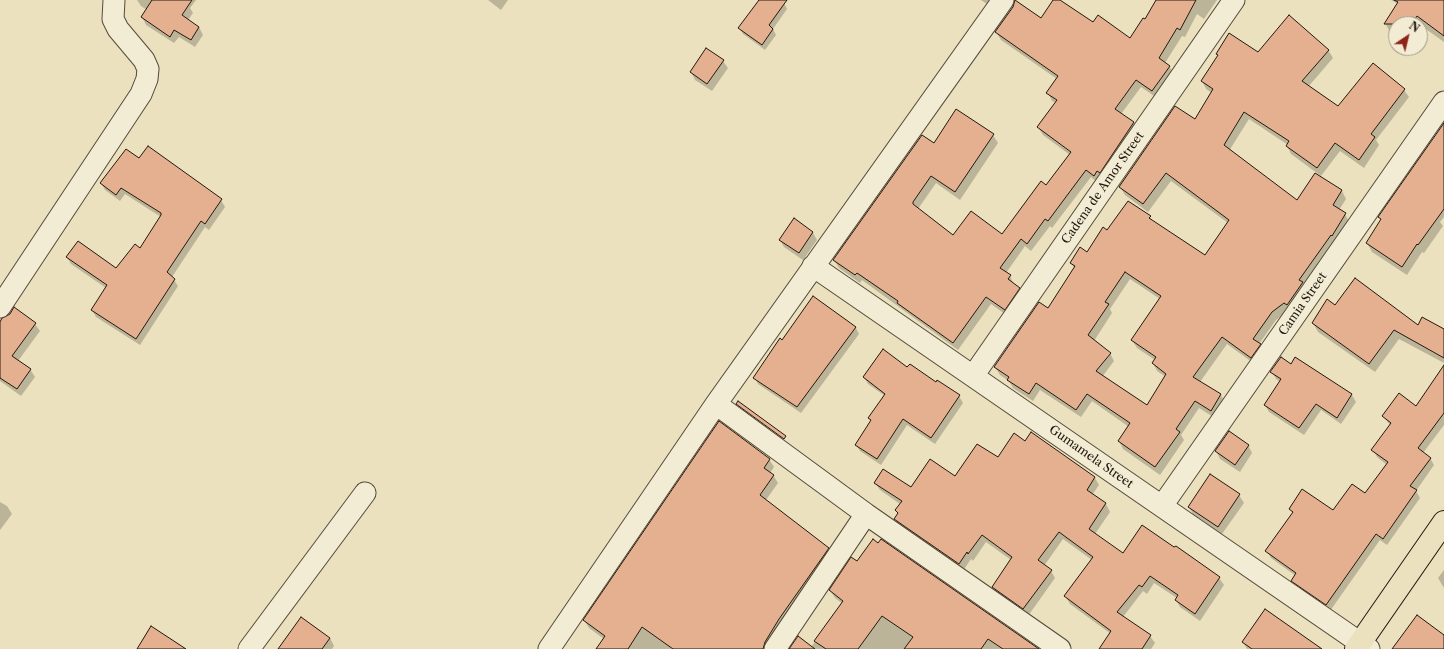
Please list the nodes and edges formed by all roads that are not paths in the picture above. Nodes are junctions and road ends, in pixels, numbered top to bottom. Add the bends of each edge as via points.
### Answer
1 (114, 0) edge
2 (1003, 0) edge
3 (1234, 0) edge
4 (1444, 102) edge
5 (814, 266) junction
6 (0, 307) edge
7 (973, 376) junction
8 (716, 404) junction
9 (365, 493) dead end
10 (1162, 506) junction
11 (866, 514) junction
12 (1444, 522) edge
13 (1362, 647) edge
14 (249, 649) edge
15 (549, 649) edge
16 (775, 649) edge
17 (1060, 649) edge

1 - 6 street via 113,19 118,29 144,60 148,69 147,79 141,94
2 - 5 street
3 - 7 street, Cadena de Amor Street
4 - 10 street, Camia Street
5 - 7 street, Gumamela Street
5 - 8 street
7 - 10 street, Gumamela Street
8 - 11 street
8 - 15 street
9 - 14 street
10 - 13 street, Gumamela Street
11 - 16 street
11 - 17 street
12 - 13 main road

